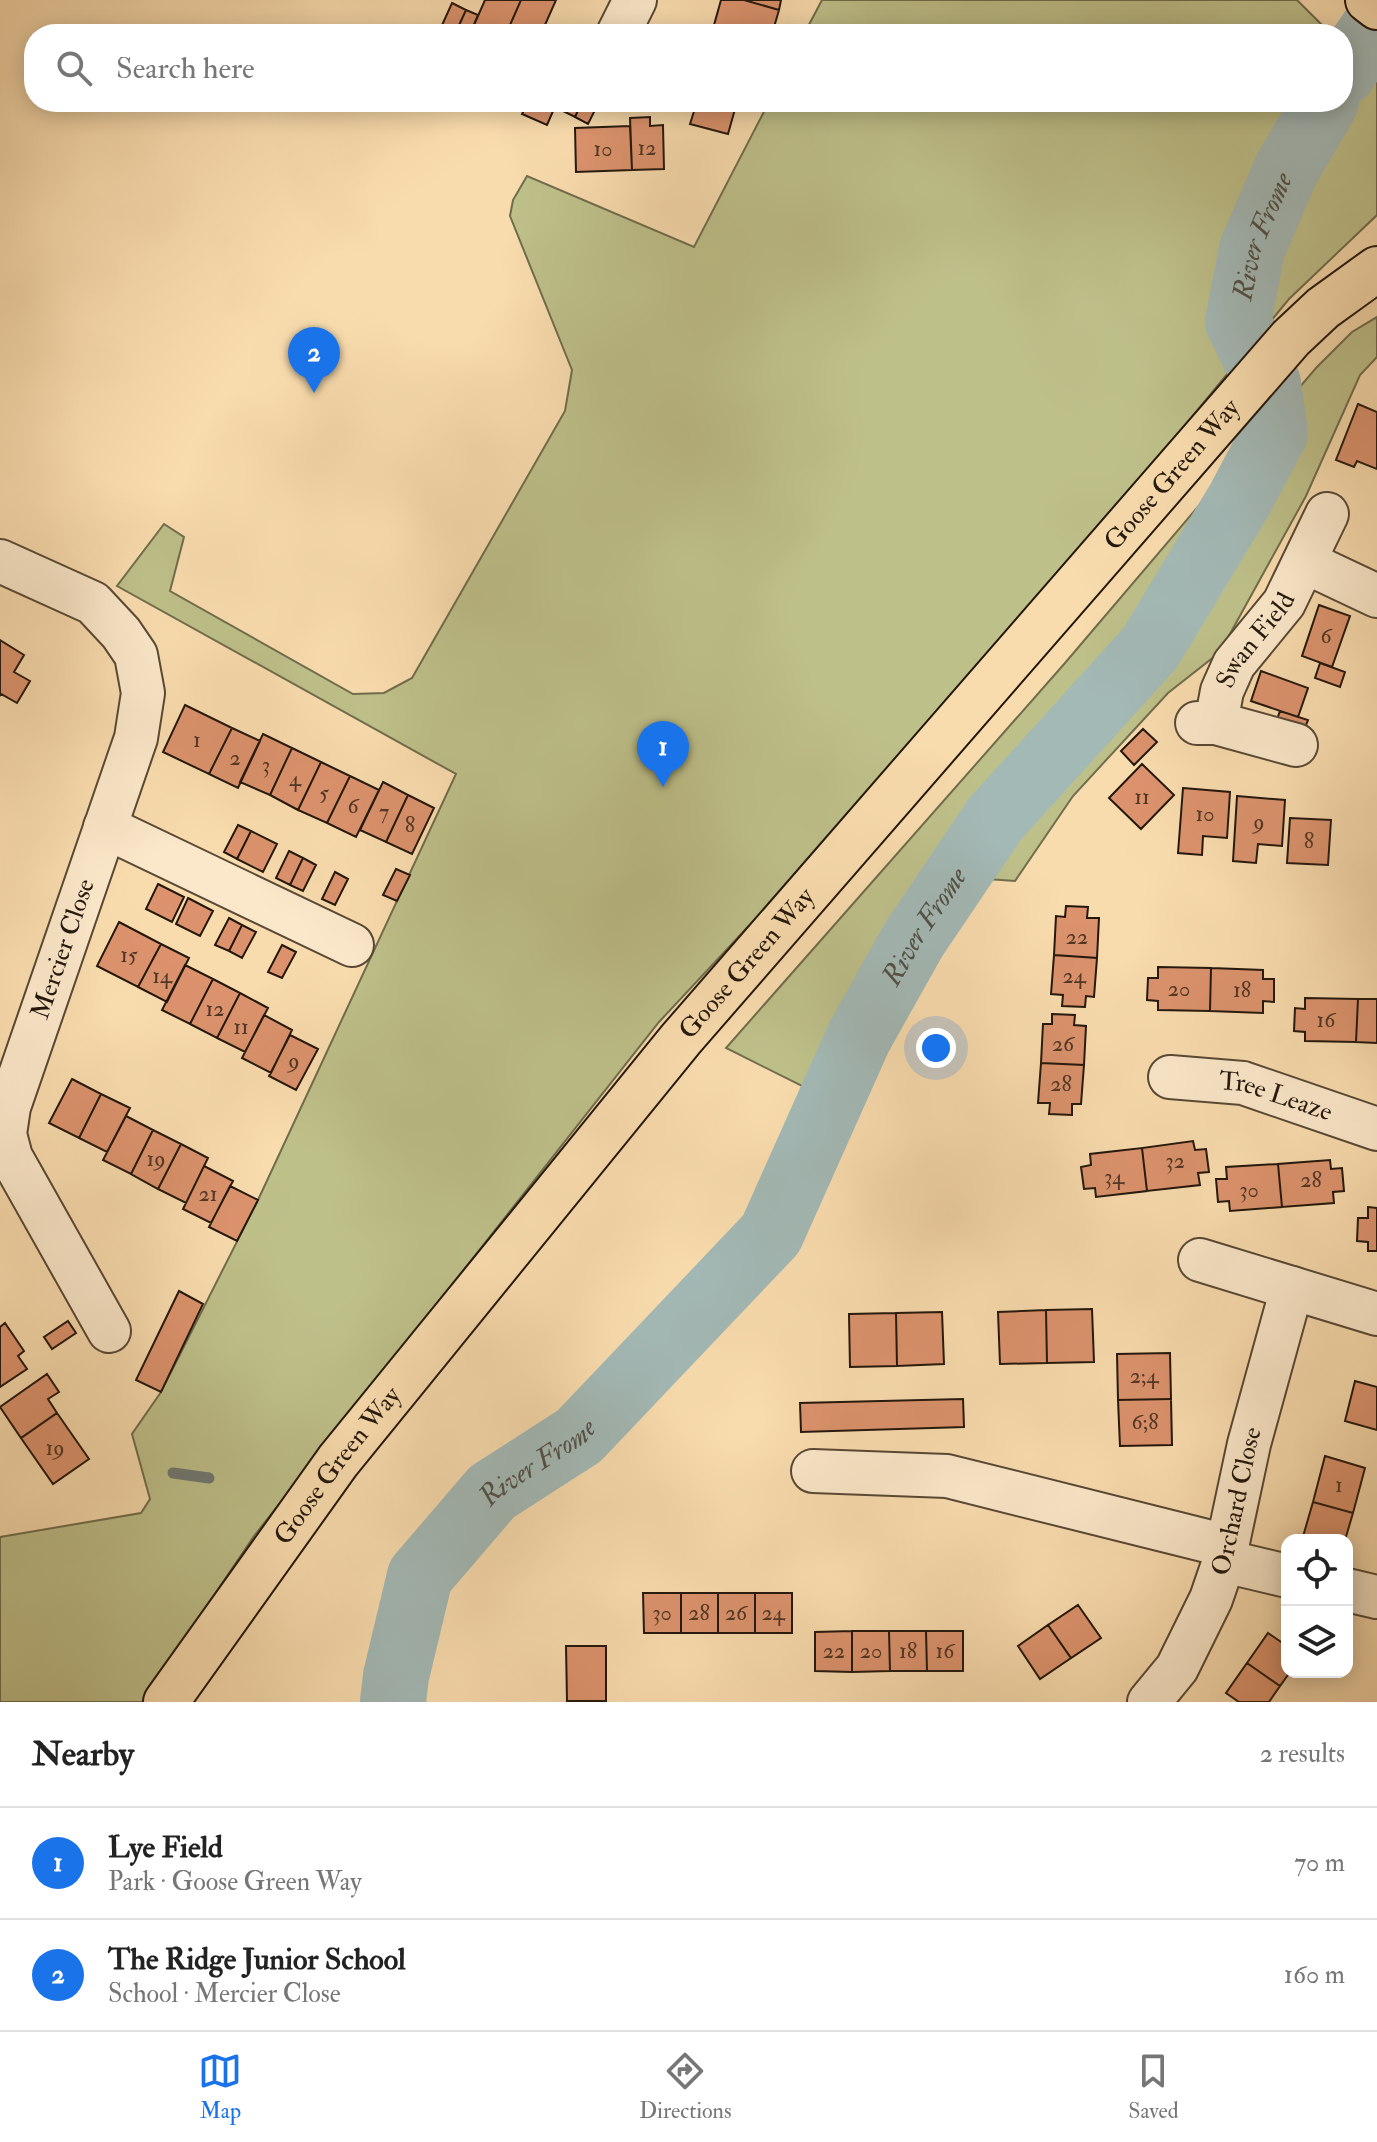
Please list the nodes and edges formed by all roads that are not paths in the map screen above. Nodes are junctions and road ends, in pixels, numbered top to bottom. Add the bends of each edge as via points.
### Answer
1 (635, 0) edge
2 (1368, 0) edge
3 (1377, 7) edge
4 (623, 24) edge
5 (1377, 269) edge
6 (1327, 514) dead end
7 (0, 561) edge
8 (1305, 562) junction
9 (1377, 596) edge
10 (1296, 745) dead end
11 (105, 827) junction
12 (352, 945) dead end
13 (1170, 1077) dead end
14 (1377, 1129) edge
15 (1200, 1260) dead end
16 (1292, 1288) junction
17 (1377, 1314) edge
18 (109, 1331) dead end
19 (813, 1471) dead end
20 (1225, 1553) junction
21 (1281, 1574) edge
22 (1353, 1591) edge
23 (1377, 1597) edge
24 (166, 1702) edge
25 (1149, 1702) edge

1 - 4 street
2 - 3 main road
5 - 24 main road, Goose Green Way via 1291,338 681,1039 338,1461
6 - 8 street, Swan Field
7 - 11 street, Mercier Close via 93,603 136,655 143,693 136,738
8 - 9 street, Swan Field
8 - 10 street, Swan Field via 1284,603 1234,664 1206,723
11 - 12 street
11 - 18 street, Mercier Close via 9,1107 5,1134 11,1157
13 - 14 street, Tree Leaze via 1243,1083
15 - 16 street
16 - 17 street
16 - 20 street, Orchard Close
19 - 20 street via 947,1476
20 - 21 street
20 - 25 street, Orchard Close via 1211,1599 1177,1668
22 - 23 street

